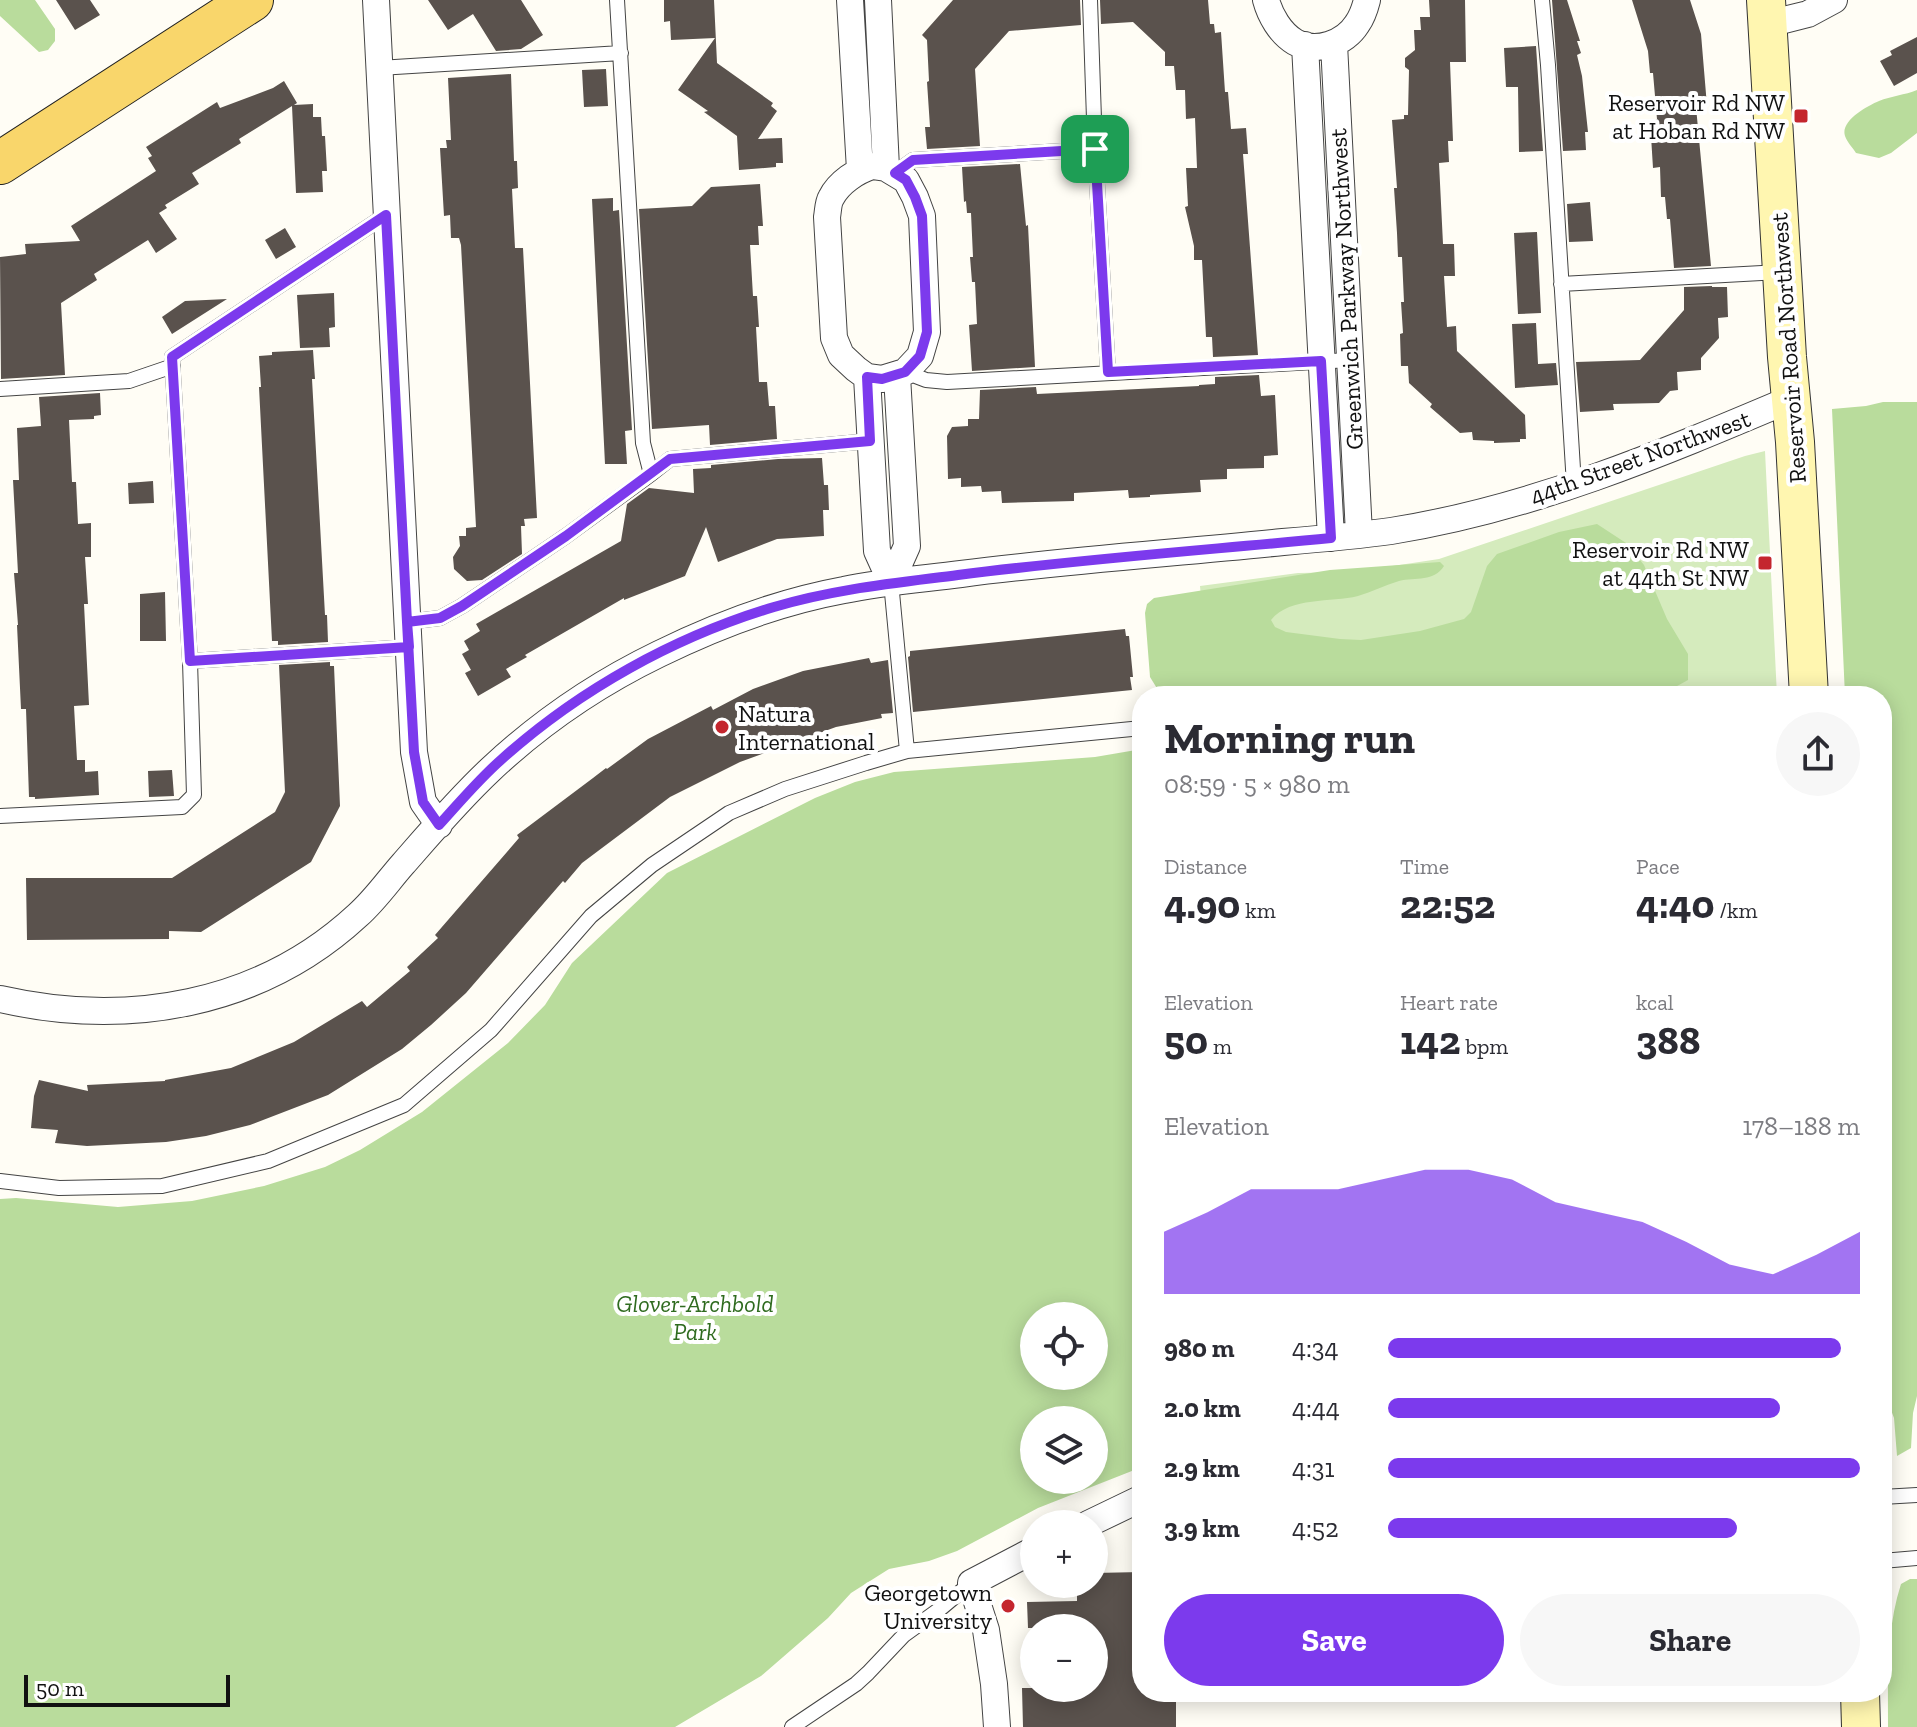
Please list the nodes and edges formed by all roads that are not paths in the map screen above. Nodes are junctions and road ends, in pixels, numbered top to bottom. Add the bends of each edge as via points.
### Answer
1 (252, 0) edge
2 (376, 0) edge
3 (617, 0) edge
4 (850, 0) edge
5 (878, 0) edge
6 (1090, 0) edge
7 (1266, 0) edge
8 (1367, 0) edge
9 (1542, 0) edge
10 (1834, 0) edge
11 (1767, 12) edge
12 (1334, 44) junction
13 (1305, 45) junction
14 (621, 53) junction
15 (379, 68) junction
16 (1095, 149) junction
17 (0, 163) edge
18 (860, 170) junction
19 (891, 170) junction
20 (386, 215) junction
21 (1783, 272) junction
22 (1561, 284) junction
23 (1350, 360) junction
24 (1321, 361) junction
25 (173, 366) junction
26 (1108, 372) junction
27 (901, 374) junction
28 (867, 377) junction
29 (0, 389) edge
30 (1791, 399) junction
31 (870, 441) junction
32 (651, 474) junction
33 (1574, 485) junction
34 (1359, 534) junction
35 (1331, 538) junction
36 (891, 582) junction
37 (408, 634) junction
38 (190, 661) junction
39 (1808, 686) edge
40 (1132, 729) edge
41 (907, 751) junction
42 (0, 816) edge
43 (439, 825) junction
44 (0, 999) edge
45 (0, 1181) edge
46 (1917, 1495) edge
47 (1892, 1496) edge
48 (1132, 1503) edge
49 (1108, 1514) edge
50 (1020, 1557) edge
51 (1917, 1558) edge
52 (1892, 1560) edge
53 (971, 1583) junction
54 (1860, 1702) edge
55 (792, 1727) edge
56 (997, 1727) edge
57 (1861, 1727) edge

1 - 17 main road
2 - 15 street
3 - 14 lane
4 - 18 street
5 - 19 street
6 - 16 lane
7 - 13 street via 1280,29
8 - 12 street via 1357,25
9 - 22 lane
10 - 11 street via 1808,14
11 - 21 main road, Reservoir Road Northwest
12 - 13 street
12 - 23 street, Greenwich Parkway Northwest
13 - 24 street, Greenwich Parkway Northwest
14 - 15 lane
14 - 32 lane via 643,443
15 - 20 street
16 - 19 lane via 913,160
16 - 26 lane
18 - 19 street
18 - 28 street via 831,198 827,217 834,338 841,355
19 - 27 street via 906,180 922,216 927,332 920,356
20 - 25 lane via 172,357
20 - 37 street
21 - 22 lane
21 - 30 main road, Reservoir Road Northwest
22 - 33 lane
23 - 24 lane
23 - 34 street, Greenwich Parkway Northwest
24 - 26 lane
24 - 35 street, Greenwich Parkway Northwest
25 - 29 lane via 129,381
25 - 38 lane
26 - 27 lane via 947,382
27 - 28 street
27 - 36 street via 907,546
28 - 31 street
30 - 33 street, 44th Street Northwest
30 - 39 main road, Reservoir Road Northwest
31 - 32 lane via 670,459
31 - 36 street via 877,551
32 - 37 lane via 462,606
33 - 34 street, 44th Street Northwest via 1469,515
34 - 35 street, 44th Street Northwest
35 - 36 street, 44th Street Northwest
36 - 41 lane
36 - 43 street, 44th Street Northwest via 773,607 639,664 577,700 520,743
37 - 38 lane
37 - 43 street via 414,752 423,802
38 - 42 lane via 194,795 182,807
40 - 41 lane
41 - 45 lane via 785,789 729,813 652,865 591,916 491,1030 404,1105 268,1161 162,1186 59,1188
43 - 44 street, 44th Street Northwest via 340,931 293,963 239,988 181,1005 131,1012 65,1010
46 - 47 lane
48 - 49 street
50 - 53 street
51 - 52 lane
53 - 55 lane via 904,1635 856,1684
53 - 56 street via 986,1630
54 - 57 main road

